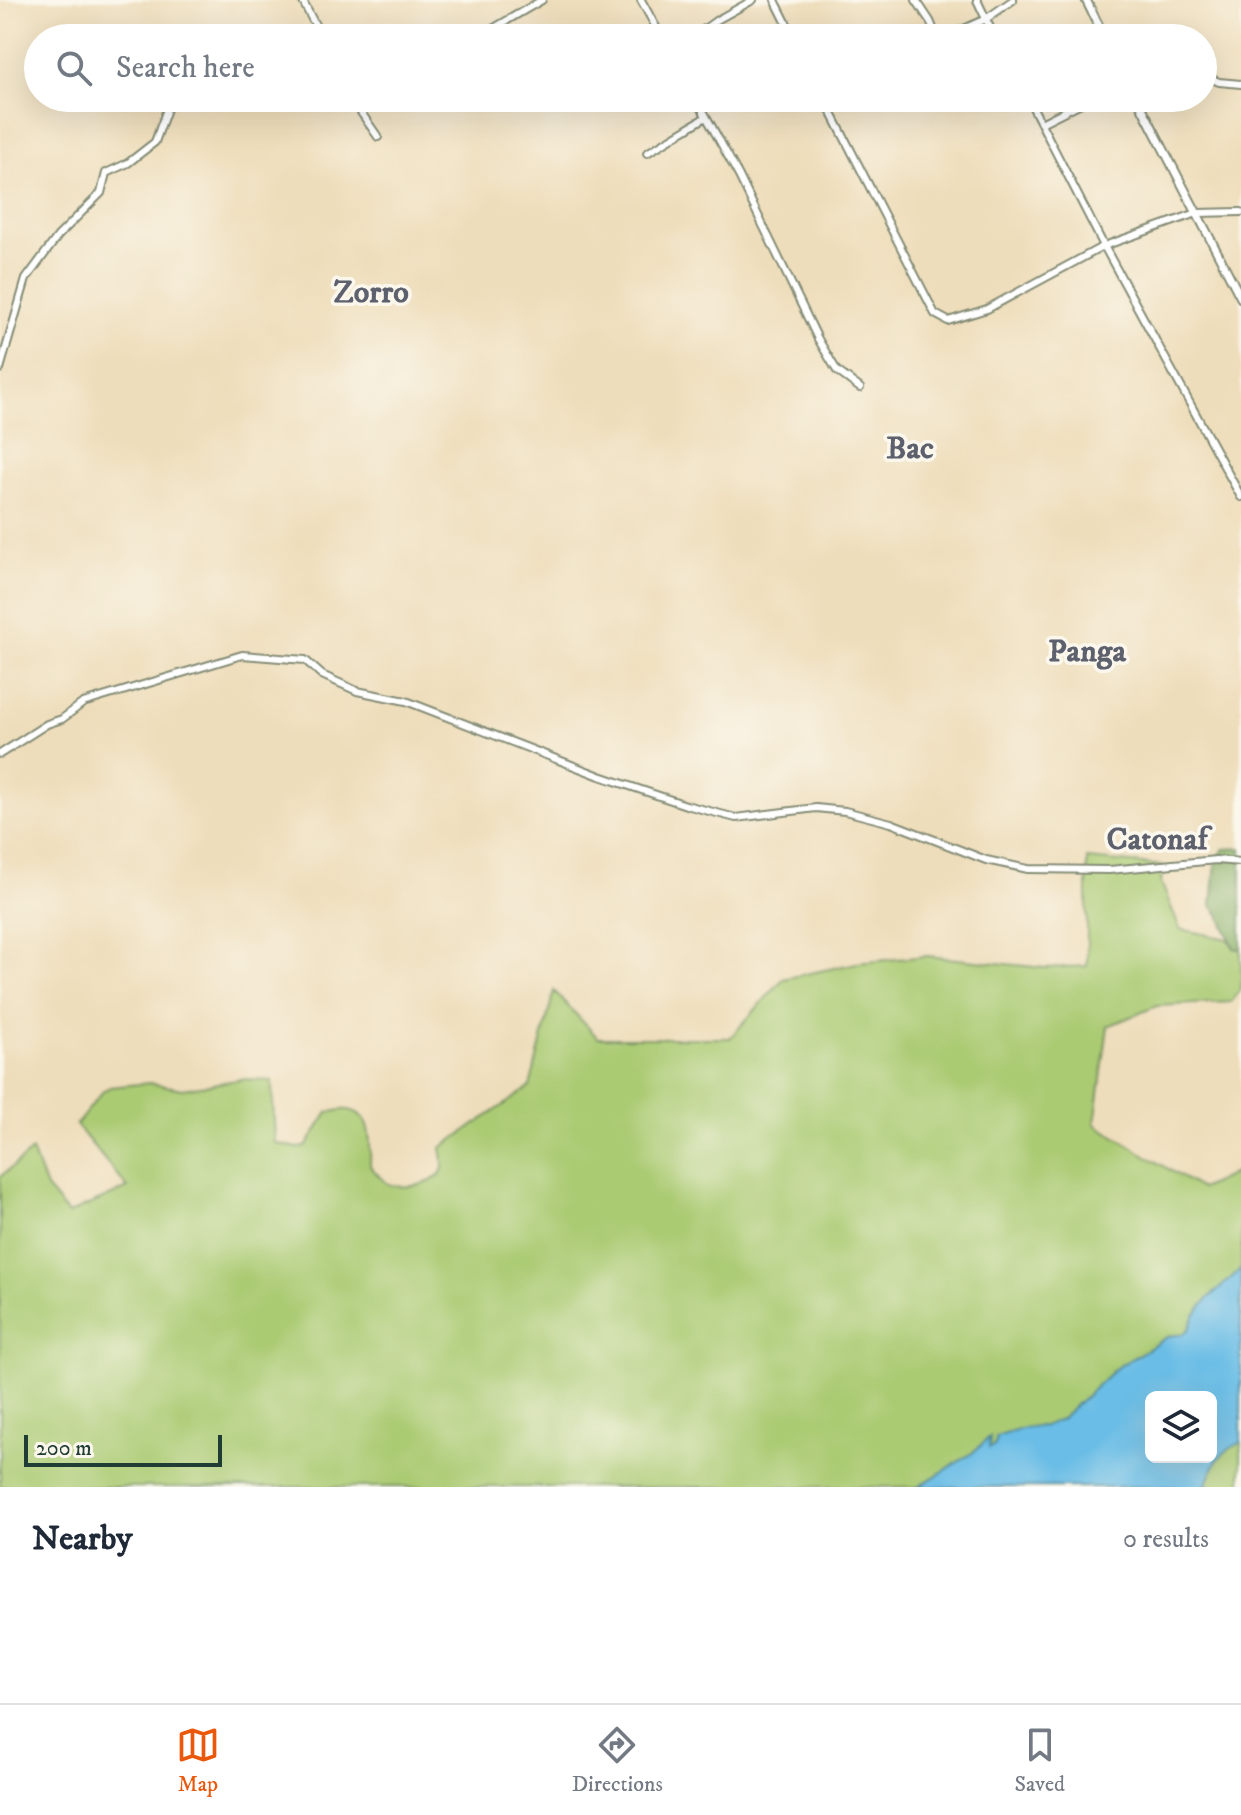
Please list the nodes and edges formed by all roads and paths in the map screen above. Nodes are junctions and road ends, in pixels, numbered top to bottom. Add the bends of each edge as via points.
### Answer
1 (302, 0) edge
2 (542, 0) edge
3 (641, 0) edge
4 (753, 0) edge
5 (775, 0) edge
6 (916, 0) edge
7 (977, 0) edge
8 (1013, 0) edge
9 (1086, 0) edge
10 (986, 19) junction
11 (313, 24) edge
12 (501, 24) edge
13 (654, 24) edge
14 (711, 24) edge
15 (787, 24) edge
16 (932, 24) edge
17 (974, 24) edge
18 (988, 24) edge
19 (1098, 24) edge
20 (1217, 81) edge
21 (1241, 84) edge
22 (166, 112) edge
23 (359, 112) edge
24 (703, 112) edge
25 (831, 112) edge
26 (1035, 112) edge
27 (1063, 112) edge
28 (1144, 112) edge
29 (706, 117) junction
30 (1041, 123) junction
31 (378, 137) dead end
32 (647, 153) dead end
33 (1241, 212) edge
34 (1197, 213) junction
35 (1104, 246) junction
36 (1241, 298) edge
37 (0, 369) edge
38 (860, 388) dead end
39 (1241, 497) edge
40 (0, 754) edge
41 (1241, 862) edge

1 - 11 street
2 - 12 street
3 - 13 street
4 - 14 street
5 - 15 street
6 - 16 street
7 - 10 street
8 - 10 street
9 - 19 street
10 - 17 street
10 - 18 street
20 - 21 street
22 - 37 street via 155,142 106,173 101,193 58,236 26,279
23 - 31 street
24 - 29 street
25 - 35 street via 935,314 948,321 987,309
26 - 30 street
27 - 30 street
28 - 34 street
29 - 32 street
29 - 38 street via 818,339 837,371
30 - 35 street
33 - 34 street
34 - 35 street
34 - 36 street
35 - 39 street
40 - 41 street via 83,703 242,655 305,660 322,675 357,691 406,701 600,776 736,818 816,808 845,811 986,860 1028,869

